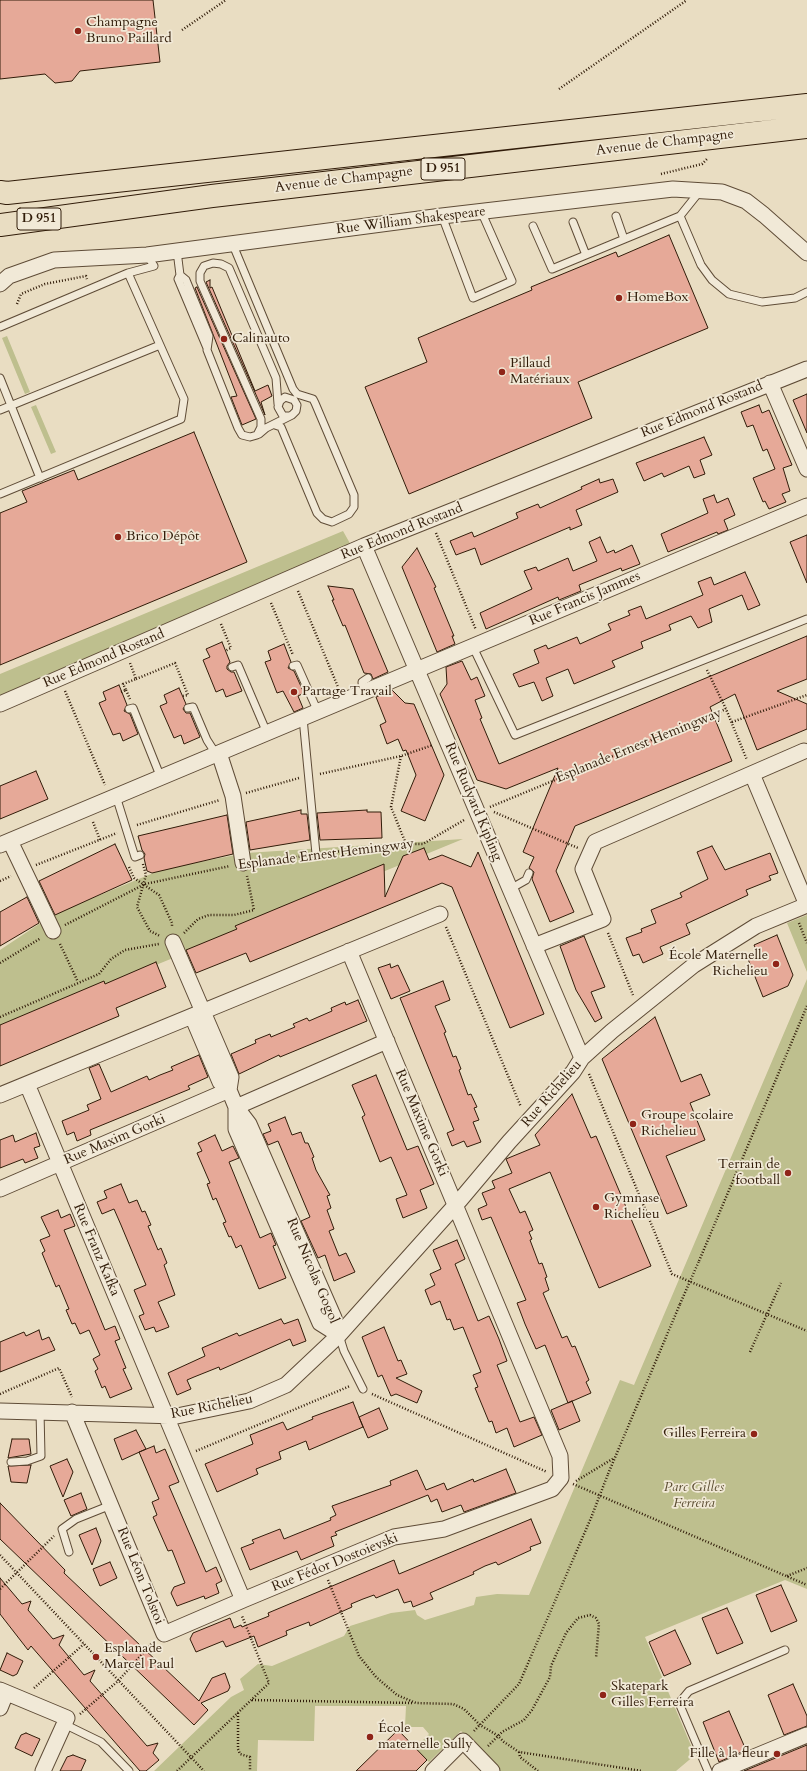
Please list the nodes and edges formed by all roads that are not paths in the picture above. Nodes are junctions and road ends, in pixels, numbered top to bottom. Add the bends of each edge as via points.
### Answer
1 (807, 105) edge
2 (807, 127) edge
3 (700, 190) junction
4 (0, 192) edge
5 (481, 212) junction
6 (442, 216) junction
7 (616, 216) dead end
8 (680, 216) junction
9 (573, 222) dead end
10 (0, 225) edge
11 (533, 226) dead end
12 (624, 239) junction
13 (233, 245) junction
14 (177, 251) junction
15 (807, 253) edge
16 (147, 255) junction
17 (586, 255) junction
18 (128, 273) junction
19 (0, 284) edge
20 (807, 292) edge
21 (0, 327) edge
22 (160, 344) junction
23 (807, 369) edge
24 (0, 378) edge
25 (770, 383) junction
26 (297, 394) junction
27 (296, 402) junction
28 (278, 404) junction
29 (11, 405) junction
30 (0, 410) edge
31 (289, 416) junction
32 (275, 425) junction
33 (257, 435) junction
34 (807, 469) edge
35 (40, 478) junction
36 (0, 494) edge
37 (807, 506) edge
38 (364, 546) junction
39 (807, 619) edge
40 (478, 645) junction
41 (293, 666) dead end
42 (232, 667) dead end
43 (417, 670) junction
44 (368, 678) dead end
45 (363, 693) junction
46 (0, 704) edge
47 (188, 708) dead end
48 (129, 709) dead end
49 (318, 712) junction
50 (303, 718) junction
51 (267, 733) junction
52 (804, 751) dead end
53 (218, 754) junction
54 (752, 774) junction
55 (161, 778) junction
56 (114, 797) junction
57 (5, 843) edge
58 (316, 854) road end
59 (127, 860) dead end
60 (243, 863) road end
61 (529, 873) dead end
62 (510, 889) junction
63 (807, 905) edge
64 (440, 914) road end
65 (56, 937) road end
66 (172, 942) road end
67 (534, 946) junction
68 (349, 951) junction
69 (197, 1014) junction
70 (387, 1041) junction
71 (582, 1058) junction
72 (27, 1084) junction
73 (229, 1090) junction
74 (0, 1094) edge
75 (236, 1107) junction
76 (60, 1163) junction
77 (0, 1189) edge
78 (455, 1205) junction
79 (339, 1335) junction
80 (363, 1390) road end
81 (0, 1411) edge
82 (40, 1411) junction
83 (76, 1412) junction
84 (166, 1416) junction
85 (11, 1462) dead end
86 (111, 1505) junction
87 (69, 1552) dead end
88 (240, 1601) junction
89 (785, 1650) dead end
90 (3, 1691) edge
91 (0, 1708) edge
92 (68, 1726) junction
93 (807, 1735) edge
94 (43, 1771) edge
95 (128, 1771) edge
96 (433, 1771) edge
97 (492, 1771) edge
98 (708, 1771) edge
99 (720, 1771) edge

1 - 4 main road, Avenue de Champagne / D 951
2 - 10 main road, Avenue de Champagne / D 951 via 212,196
3 - 5 street, Rue William Shakespeare via 673,189
3 - 8 lane
3 - 15 street, Rue William Shakespeare via 722,192 746,201
5 - 6 street, Rue William Shakespeare
5 - 6 lane via 512,281 473,298
6 - 13 street, Rue William Shakespeare
7 - 12 lane
8 - 12 lane
8 - 20 lane via 701,265 712,280 729,294 762,302 795,298
9 - 17 lane
11 - 17 lane via 552,269
12 - 17 lane
13 - 14 street, Rue William Shakespeare
13 - 26 lane
14 - 16 street, Rue William Shakespeare
14 - 33 lane via 180,275 186,280 209,336 208,350 238,428 242,435
16 - 18 lane via 154,266
16 - 19 street, Rue William Shakespeare via 54,260 9,276
18 - 21 lane
18 - 22 lane
22 - 29 lane
22 - 35 lane via 184,399 181,419
23 - 25 street, Rue Edmond Rostand
24 - 29 lane
25 - 34 street
25 - 38 street, Rue Edmond Rostand
26 - 27 lane
26 - 32 lane via 313,399 315,403 354,495 354,507 349,514 332,522 317,513 281,427
27 - 28 lane via 285,397
27 - 31 lane via 296,411
28 - 31 lane via 281,413
28 - 33 lane via 276,378 229,268 213,263 204,266 200,273 200,281 261,419
29 - 30 lane
29 - 35 lane
31 - 32 lane
32 - 33 lane
35 - 36 lane
37 - 40 street, Rue Francis Jammes
38 - 43 street, Rue Rudyard Kipling
38 - 46 street, Rue Edmond Rostand
39 - 40 lane via 515,735
40 - 43 street, Rue Francis Jammes
41 - 49 lane via 297,665
42 - 51 lane via 238,665
43 - 45 street, Rue Francis Jammes
43 - 62 street, Rue Rudyard Kipling via 446,740 482,811
44 - 45 lane via 362,682
45 - 49 street, Rue Francis Jammes
47 - 53 lane via 193,707 207,740
48 - 55 lane via 134,708
49 - 50 street, Rue Francis Jammes
50 - 51 street, Rue Francis Jammes
50 - 58 lane
51 - 53 street, Rue Francis Jammes
52 - 54 street
53 - 55 street, Rue Francis Jammes
53 - 60 street via 233,796
54 - 63 street
54 - 67 street via 595,842 583,869 603,919
55 - 56 street, Rue Francis Jammes
56 - 57 street, Rue Francis Jammes
56 - 59 lane via 137,856
57 - 65 street via 24,870
61 - 62 lane via 526,880
62 - 67 street, Rue Rudyard Kipling
63 - 71 street, Rue Richelieu via 756,926 694,965 638,1008
64 - 68 street
66 - 69 street, Rue Nicolas Gogol
67 - 71 street, Rue Rudyard Kipling
68 - 69 street
68 - 70 street, Rue Maxime Gorki
69 - 72 street
69 - 73 street, Rue Nicolas Gogol via 231,1077
70 - 75 street
70 - 78 street, Rue Maxime Gorki
71 - 78 street, Rue Richelieu via 573,1072
72 - 74 street
72 - 76 street, Rue Franz Kafka
73 - 75 street, Rue Nicolas Gogol
73 - 76 street, Rue Maxim Gorki
75 - 79 street, Rue Nicolas Gogol via 249,1124 334,1318
76 - 77 street, Rue Maxim Gorki
76 - 84 street, Rue Franz Kafka
78 - 79 street, Rue Richelieu
78 - 88 street, Rue Fédor Dostoievski via 560,1456 561,1478 552,1489 444,1529 394,1537
79 - 80 lane
79 - 84 street, Rue Richelieu via 286,1385 268,1394 235,1404
81 - 82 street, Rue Richelieu
82 - 83 street, Rue Richelieu
82 - 85 lane via 41,1456 28,1461
83 - 84 street, Rue Richelieu
83 - 86 street, Rue Léon Tolstoi
84 - 88 street
86 - 87 lane via 76,1519 62,1529
86 - 88 street, Rue Léon Tolstoi via 164,1634
89 - 98 lane via 689,1691 679,1703
90 - 91 street
90 - 92 street via 67,1718
92 - 94 street
92 - 95 lane via 101,1742
93 - 99 street
96 - 97 street via 463,1741

